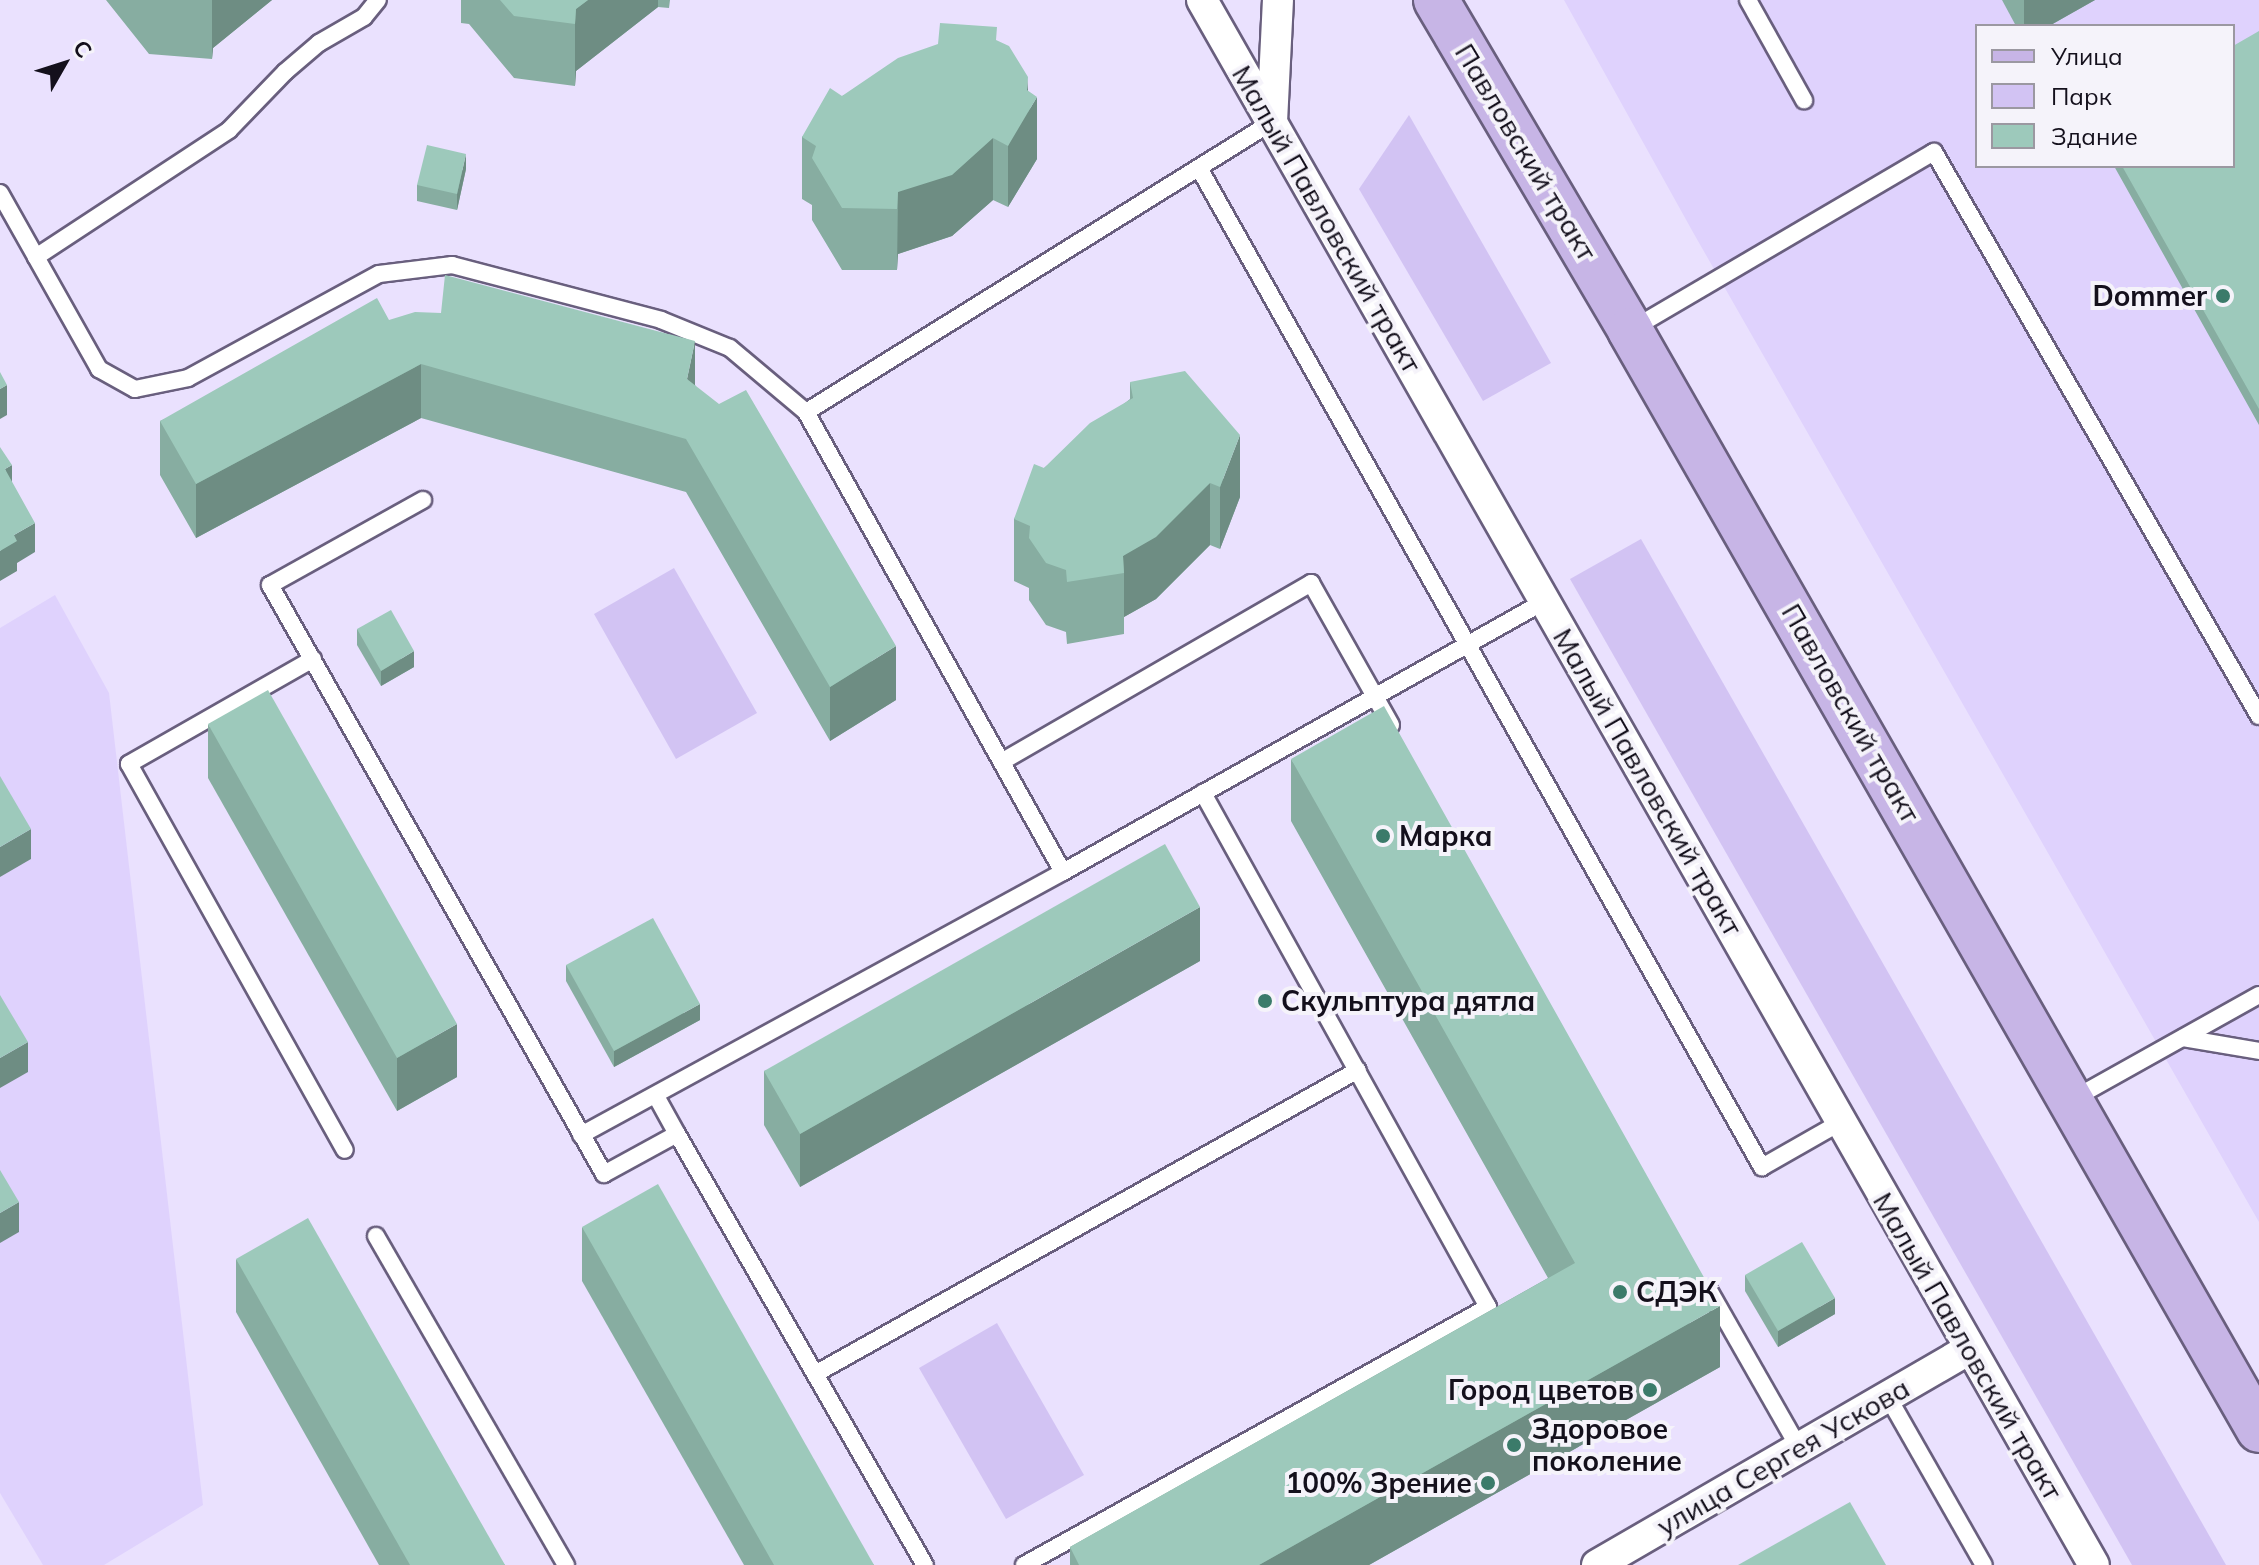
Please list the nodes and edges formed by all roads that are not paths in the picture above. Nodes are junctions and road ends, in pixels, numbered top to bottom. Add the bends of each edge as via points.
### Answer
1 (378, 0) edge
2 (1202, 0) edge
3 (1278, 0) edge
4 (1436, 0) edge
5 (1748, 0) edge
6 (1804, 100) dead end
7 (1272, 122) junction
8 (1199, 168) junction
9 (0, 193) edge
10 (36, 257) junction
11 (1630, 330) junction
12 (806, 412) junction
13 (423, 500) dead end
14 (1545, 601) junction
15 (1466, 645) junction
16 (313, 659) junction
17 (1375, 696) junction
18 (2259, 716) edge
19 (1399, 738) edge
20 (1003, 761) junction
21 (1203, 793) junction
22 (1063, 872) junction
23 (2259, 995) edge
24 (2183, 1038) junction
25 (2259, 1051) edge
26 (1358, 1070) junction
27 (656, 1096) junction
28 (2073, 1099) junction
29 (1841, 1122) junction
30 (677, 1134) junction
31 (581, 1135) junction
32 (345, 1150) dead end
33 (376, 1236) dead end
34 (1703, 1279) edge
35 (1969, 1349) junction
36 (815, 1374) junction
37 (1888, 1397) junction
38 (2259, 1430) edge
39 (1799, 1448) junction
40 (566, 1565) edge
41 (925, 1565) edge
42 (1024, 1565) edge
43 (1597, 1565) edge
44 (1984, 1565) edge
45 (2094, 1565) edge

1 - 10 lane via 364,17 319,43 285,72 229,130
2 - 7 street, Малый Павловский тракт
3 - 7 street
4 - 11 main road, Павловский тракт
5 - 6 lane
7 - 8 lane
7 - 14 street, Малый Павловский тракт
8 - 12 lane
8 - 15 lane
9 - 10 lane
10 - 12 lane via 99,369 135,389 188,378 379,274 452,265 661,320 730,348
11 - 18 lane via 1934,152
11 - 28 main road, Павловский тракт
12 - 20 lane
13 - 16 lane via 270,585
14 - 15 lane
14 - 29 street, Малый Павловский тракт
15 - 17 lane
15 - 29 lane via 1762,1167
16 - 31 lane
16 - 32 lane via 129,764
17 - 19 lane
17 - 20 lane via 1311,583
17 - 21 lane
20 - 22 lane
21 - 22 lane
21 - 26 lane
22 - 27 lane
23 - 24 lane
24 - 25 lane
24 - 28 lane
26 - 36 lane
26 - 42 lane via 1488,1307
27 - 30 lane
27 - 31 lane
28 - 38 main road, Павловский тракт
29 - 35 street, Малый Павловский тракт
30 - 31 lane via 604,1174
30 - 36 lane
33 - 40 lane
34 - 39 lane
35 - 37 street, улица Сергея Ускова
35 - 45 street, Малый Павловский тракт
36 - 41 lane
37 - 39 street, улица Сергея Ускова
37 - 44 lane
39 - 43 street, улица Сергея Ускова

